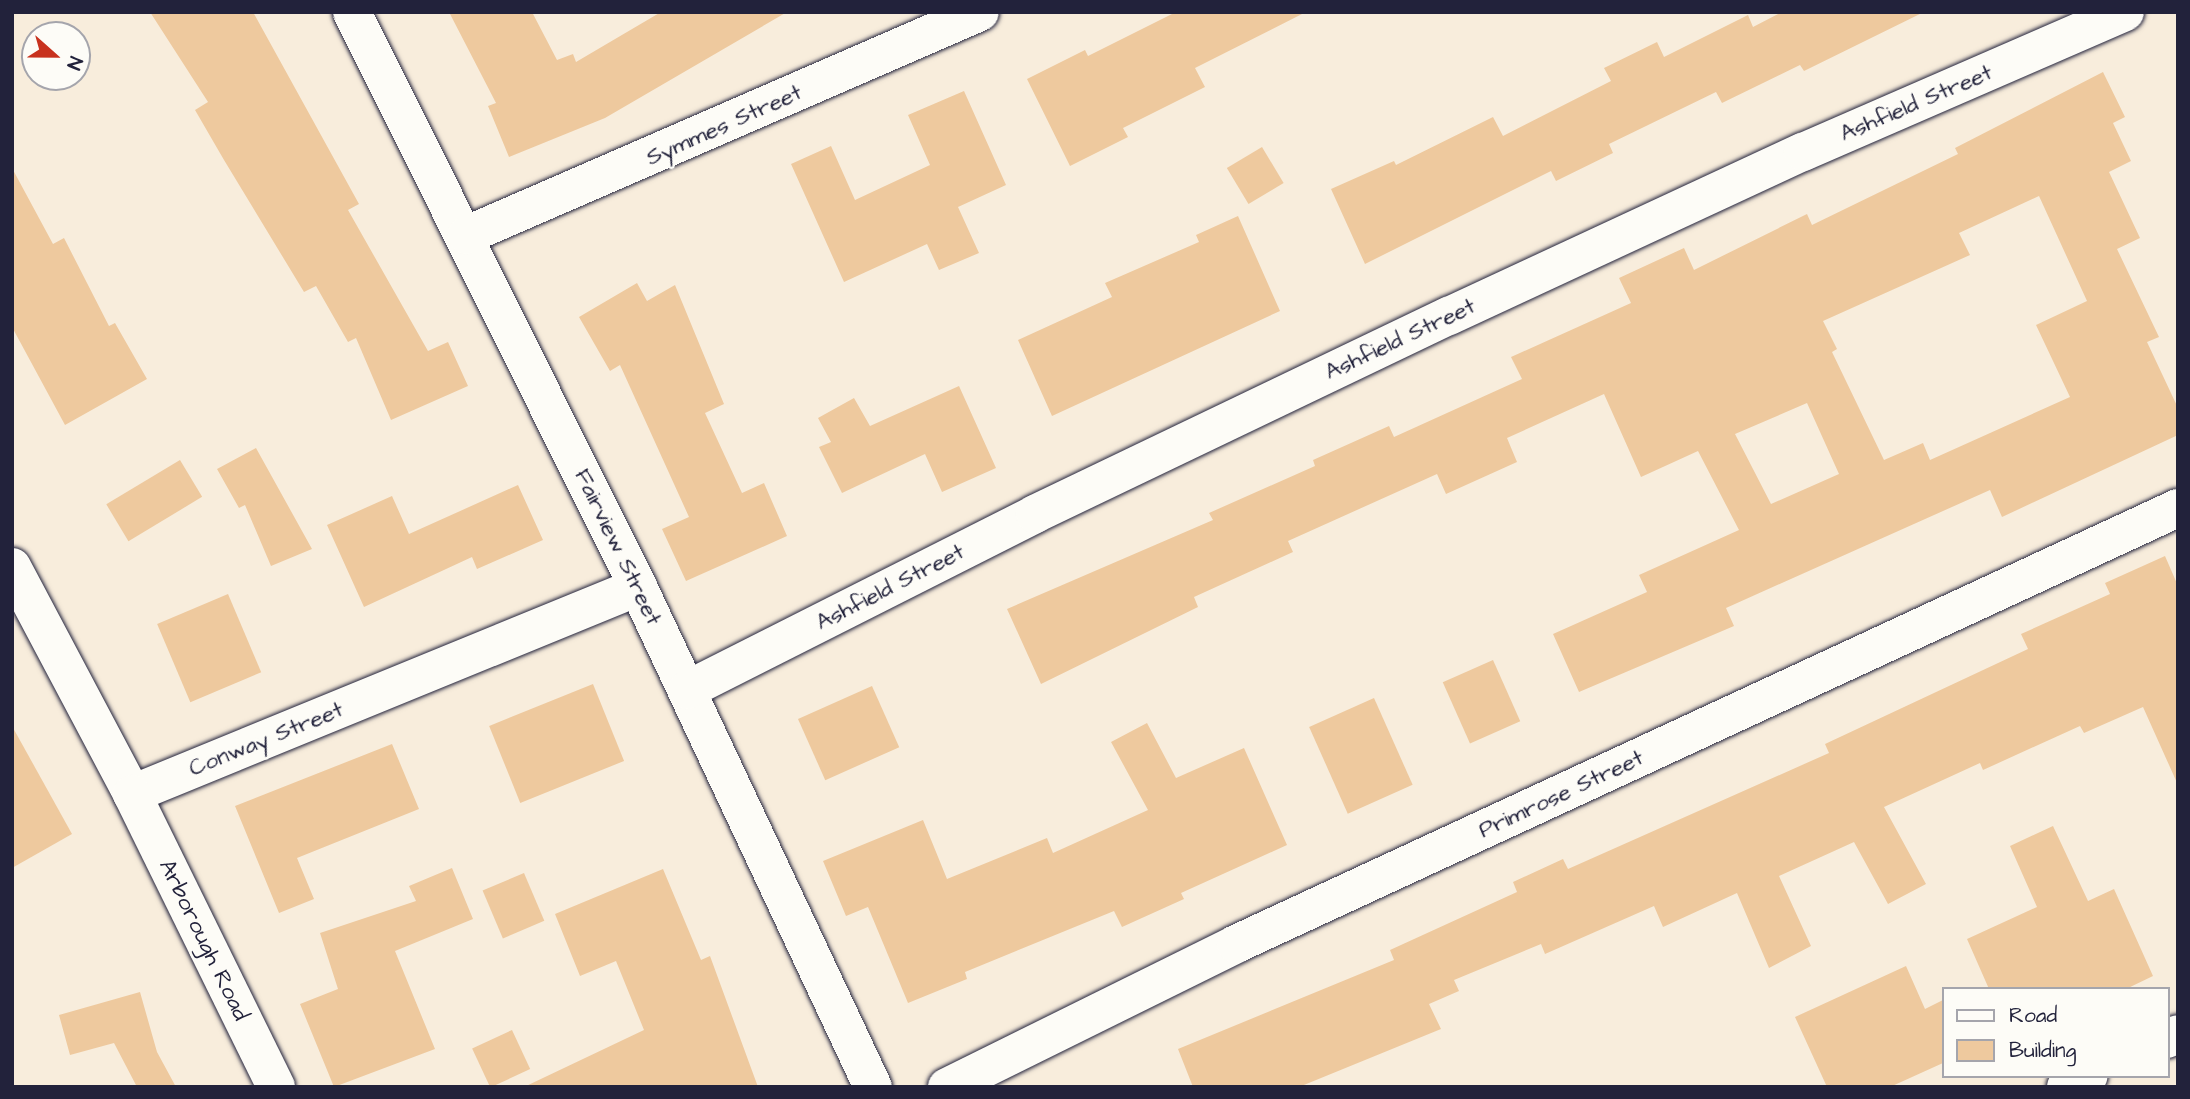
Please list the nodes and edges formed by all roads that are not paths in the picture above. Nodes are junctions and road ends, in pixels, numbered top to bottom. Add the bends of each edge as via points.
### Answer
1 (352, 12) edge
2 (980, 12) edge
3 (2125, 12) edge
4 (467, 235) junction
5 (2178, 508) edge
6 (12, 567) edge
7 (638, 587) junction
8 (687, 690) junction
9 (132, 794) junction
10 (2084, 1078) edge
11 (276, 1087) edge
12 (873, 1087) edge
13 (947, 1087) edge
14 (2066, 1087) edge

1 - 4 street, Fairview Street
2 - 4 street, Symmes Street
3 - 8 street, Ashfield Street via 1803,152 1449,316 1035,514
4 - 7 street, Fairview Street
5 - 13 street, Primrose Street via 1236,944
6 - 9 street
7 - 8 street, Fairview Street
7 - 9 street, Conway Street
8 - 12 street, Fairview Street
9 - 11 street, Arborough Road
10 - 14 street

